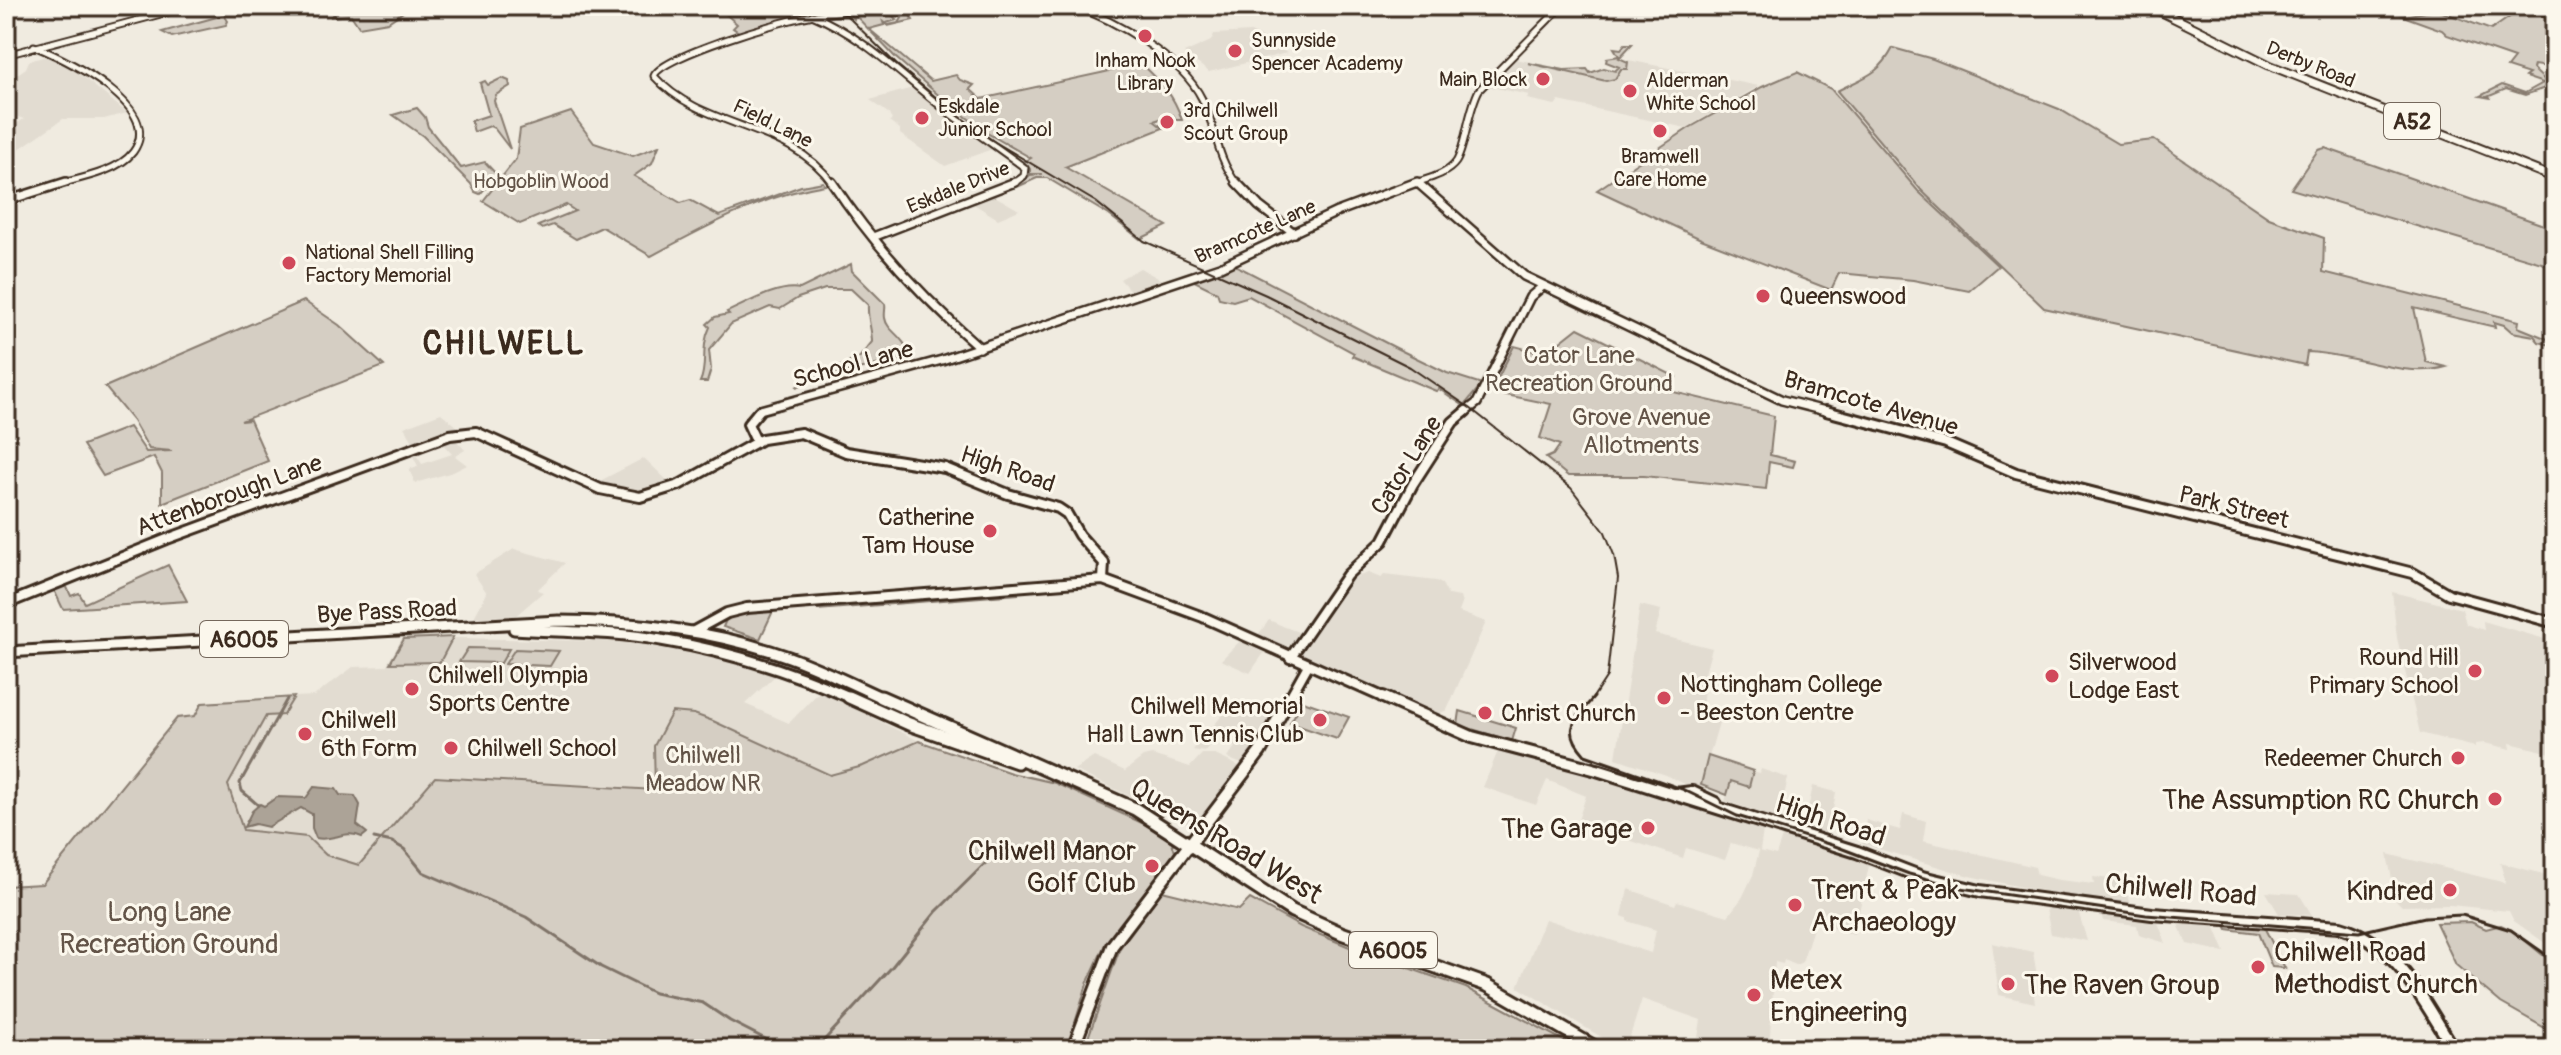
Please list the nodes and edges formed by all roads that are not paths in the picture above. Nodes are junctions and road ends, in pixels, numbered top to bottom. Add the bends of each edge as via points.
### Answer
1 (191, 6) edge
2 (908, 6) edge
3 (1073, 6) edge
4 (1562, 6) edge
5 (2150, 6) edge
6 (2157, 6) edge
7 (812, 15) junction
8 (34, 46) junction
9 (6, 55) edge
10 (2555, 176) edge
11 (1418, 183) junction
12 (6, 201) edge
13 (1294, 233) junction
14 (873, 237) junction
15 (1543, 286) junction
16 (992, 344) joint
17 (980, 348) junction
18 (467, 431) joint
19 (756, 441) junction
20 (2034, 478) joint
21 (1103, 580) junction
22 (6, 604) edge
23 (724, 615) junction
24 (2555, 623) edge
25 (481, 626) junction
26 (694, 631) junction
27 (719, 636) junction
28 (702, 647) joint
29 (7, 652) edge
30 (1290, 658) junction
31 (1308, 665) junction
32 (1047, 771) junction
33 (1192, 845) junction
34 (1909, 870) joint
35 (1073, 1049) edge
36 (1598, 1049) edge
37 (2454, 1049) edge

1 - 8 street
2 - 7 street
3 - 13 street via 1119,26 1187,79 1203,102 1217,149 1242,191
4 - 11 street, Bramcote Lane via 1479,90 1457,161
5 - 10 highway, Derby Road / A52 via 2269,65
6 - 10 highway, Derby Road / A52 via 2256,56
7 - 14 street, Eskdale Drive via 861,40 1026,170 1012,185
7 - 14 street, Field Lane via 678,57 658,67 654,76 690,104 806,154
8 - 9 street
8 - 12 street via 72,62 131,107 139,123 139,140 132,154 103,171
11 - 13 street, Bramcote Lane
11 - 15 street, Bramcote Avenue via 1517,271
13 - 16 street, Bramcote Lane via 1224,265
14 - 17 street, Field Lane via 917,289
15 - 20 street, Bramcote Avenue via 1782,400 1946,443
15 - 30 street, Cator Lane via 1530,297 1477,403 1447,431 1383,541 1342,582
16 - 17 street, School Lane
17 - 19 street, School Lane via 760,410 748,424
18 - 19 street, High Road via 605,491 636,497 679,485
18 - 22 street, Attenborough Lane via 167,539
19 - 21 street, High Road via 805,434 846,452 936,466 1058,508 1104,563
20 - 24 street, Park Street via 2423,577 2457,596
21 - 23 street via 747,608
21 - 30 street, High Road via 1166,601
23 - 26 street
23 - 27 street via 717,627
25 - 26 main road, Bye Pass Road / A6005 via 614,621
25 - 28 main road, Bye Pass Road / A6005
25 - 29 main road, Bye Pass Road / A6005
26 - 27 main road, Bye Pass Road / A6005
27 - 32 main road, Queens Road West / A6005 via 789,657
28 - 32 main road, Queens Road West / A6005 via 804,677 909,724
30 - 31 street, High Road
31 - 33 street via 1270,739
31 - 34 street, High Road via 1486,742 1597,770
32 - 33 main road, Queens Road West / A6005 via 1135,809
33 - 35 street via 1112,946
33 - 36 main road, Queens Road West / A6005 via 1292,911 1487,985
34 - 37 street, Chilwell Road via 1993,891 2152,914 2365,933 2388,951

